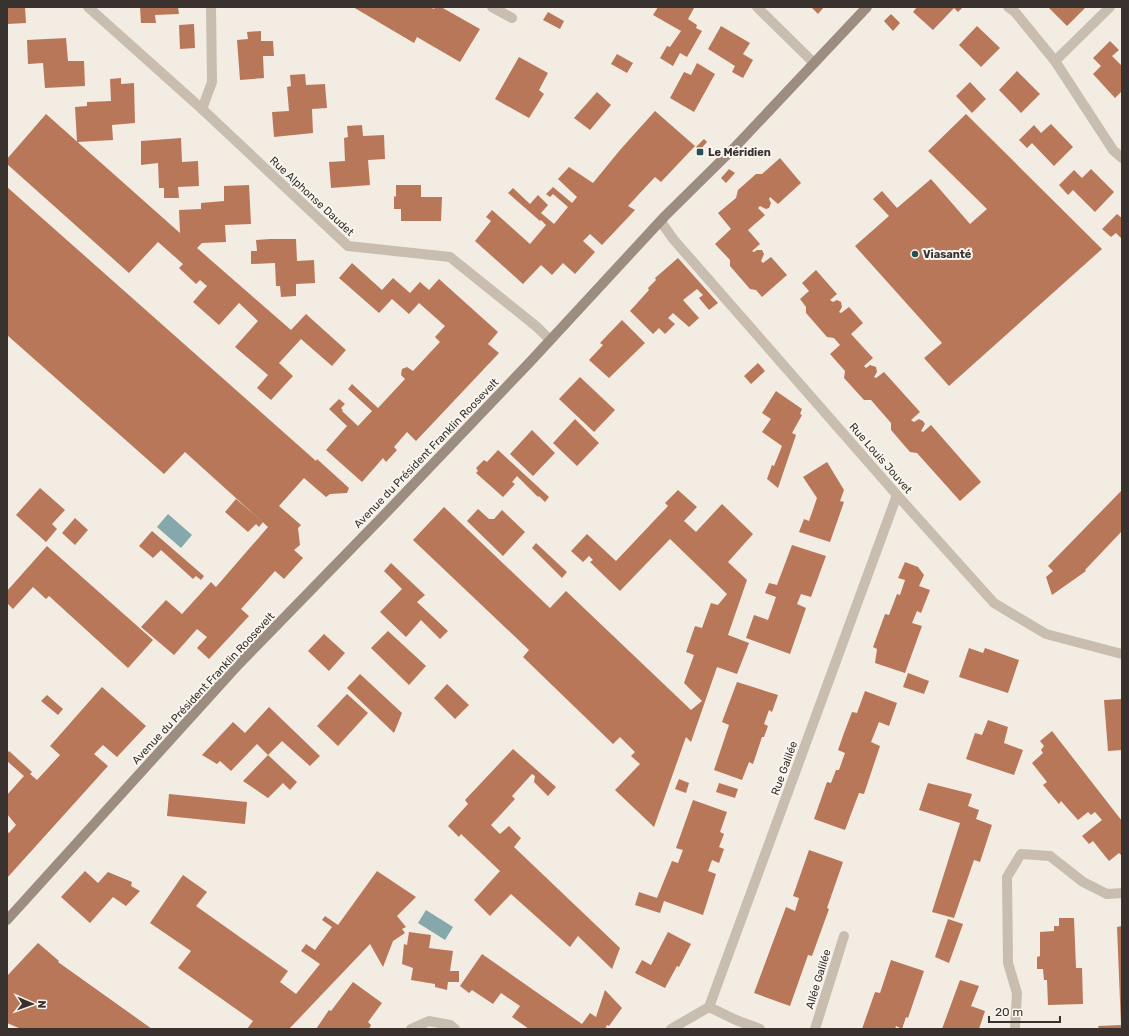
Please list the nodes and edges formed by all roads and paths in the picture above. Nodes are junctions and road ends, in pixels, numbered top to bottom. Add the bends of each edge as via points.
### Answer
1 (88, 7) edge
2 (211, 7) edge
3 (492, 7) edge
4 (757, 7) edge
5 (867, 7) edge
6 (1008, 7) edge
7 (1110, 7) edge
8 (512, 18) dead end
9 (1055, 62) junction
10 (814, 63) junction
11 (202, 109) junction
12 (1122, 158) edge
13 (660, 222) junction
14 (550, 340) junction
15 (897, 495) junction
16 (1122, 654) edge
17 (1122, 893) edge
18 (7, 920) edge
19 (844, 936) dead end
20 (709, 1007) junction
21 (411, 1029) edge
22 (455, 1029) edge
23 (671, 1029) edge
24 (760, 1029) edge
25 (816, 1029) edge
26 (1015, 1029) edge

1 - 11 street, Rue Alphonse Daudet
2 - 11 street via 212,82
3 - 8 street
4 - 10 street
5 - 10 main road, Avenue du Président Franklin Roosevelt
6 - 9 street via 1015,12
7 - 9 street
9 - 12 street via 1113,150
10 - 13 main road, Avenue du Président Franklin Roosevelt
11 - 14 street, Rue Alphonse Daudet via 348,246 450,257
13 - 14 main road, Avenue du Président Franklin Roosevelt
13 - 15 street, Rue Louis Jouvet
14 - 18 main road, Avenue du Président Franklin Roosevelt via 239,664
15 - 16 street, Rue Louis Jouvet via 994,603 1046,634
15 - 20 street, Rue Galilée
17 - 26 street via 1108,894 1083,882 1050,856 1020,854 1007,877 1008,963 1017,993
19 - 25 street, Allée Galilée
20 - 23 street
20 - 24 street
21 - 22 street via 429,1021 450,1025

